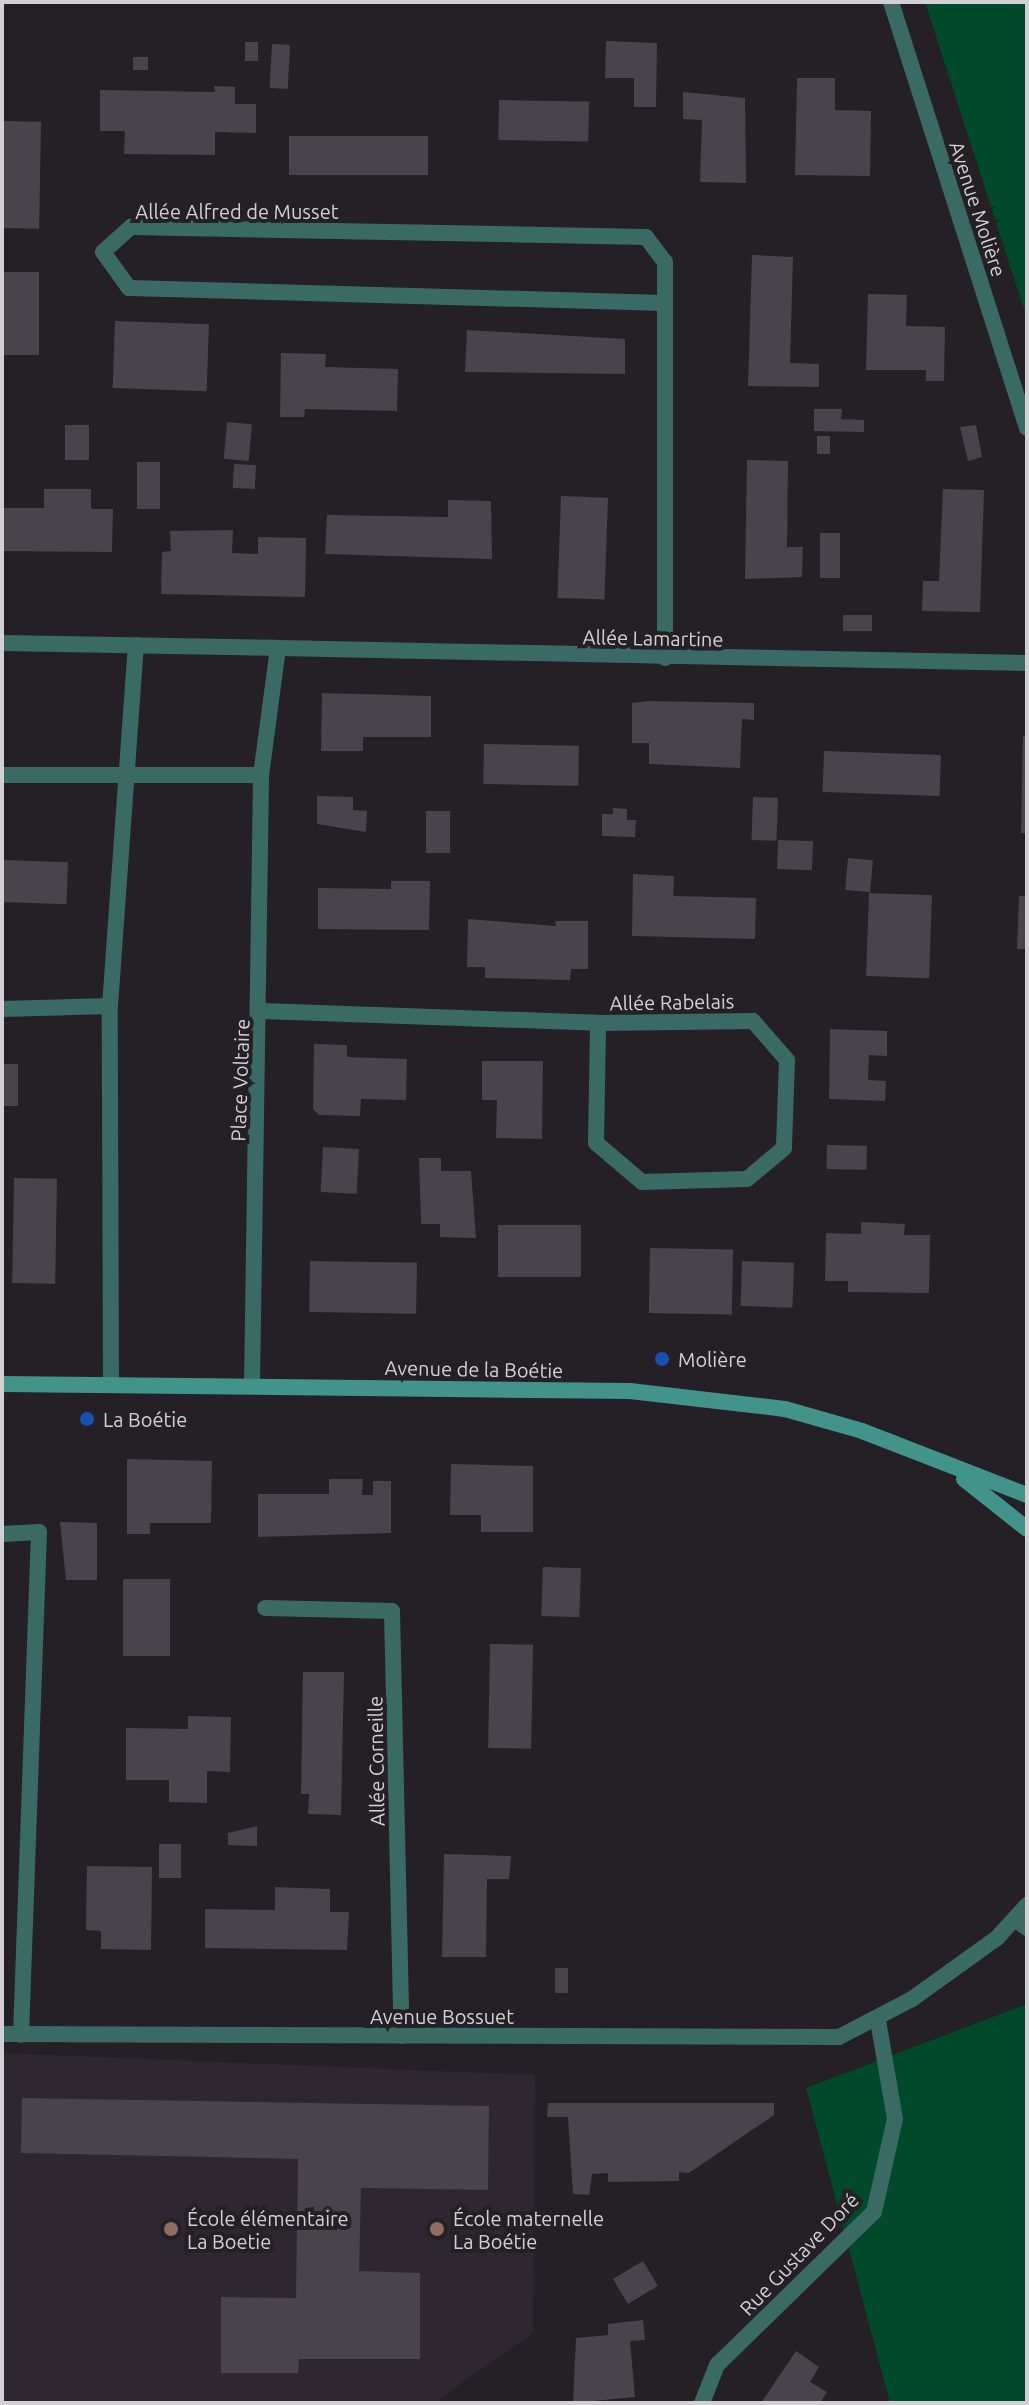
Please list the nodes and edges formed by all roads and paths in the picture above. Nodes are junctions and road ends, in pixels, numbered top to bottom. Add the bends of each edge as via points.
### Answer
1 (891, 2) edge
2 (664, 303) junction
3 (1027, 428) edge
4 (2, 643) edge
5 (136, 645) junction
6 (278, 648) junction
7 (665, 658) junction
8 (1027, 663) edge
9 (2, 775) edge
10 (261, 775) junction
11 (124, 778) junction
12 (110, 1006) junction
13 (2, 1009) edge
14 (262, 1011) junction
15 (598, 1023) junction
16 (111, 1382) junction
17 (2, 1384) edge
18 (252, 1385) junction
19 (936, 1461) junction
20 (1027, 1495) edge
21 (1027, 1529) edge
22 (2, 1534) edge
23 (265, 1608) dead end
24 (1027, 1905) edge
25 (1022, 1924) edge
26 (878, 2021) junction
27 (2, 2034) edge
28 (21, 2035) junction
29 (402, 2036) junction
30 (702, 2403) edge

1 - 3 street, Avenue Molière
2 - 2 street, Allée Alfred de Musset via 665,262 646,237 131,227 103,252 129,288
2 - 7 street, Allée Alfred de Musset
4 - 5 street, Allée Lamartine
5 - 6 street, Allée Lamartine
5 - 11 street
6 - 7 street, Allée Lamartine
6 - 10 street, Place Voltaire
7 - 8 street, Allée Lamartine
9 - 11 street
10 - 11 street
10 - 14 street, Place Voltaire
11 - 12 street
12 - 13 street
12 - 16 street
14 - 15 street, Allée Rabelais
14 - 18 street, Place Voltaire
15 - 15 street, Allée Rabelais via 753,1021 787,1060 784,1148 747,1179 642,1182 596,1143
16 - 17 main road, Avenue de la Boétie
16 - 18 main road, Avenue de la Boétie
18 - 19 main road, Avenue de la Boétie via 630,1391 785,1409
19 - 20 main road, Avenue de la Boétie
19 - 21 main road, Avenue de la Boétie via 987,1493
22 - 28 street via 39,1532
23 - 29 street, Allée Corneille via 392,1611
24 - 25 street
25 - 26 street
26 - 29 street, Avenue Bossuet via 839,2037
26 - 30 street, Rue Gustave Doré via 895,2119 874,2212 717,2365
27 - 28 street, Avenue Bossuet
28 - 29 street, Avenue Bossuet

